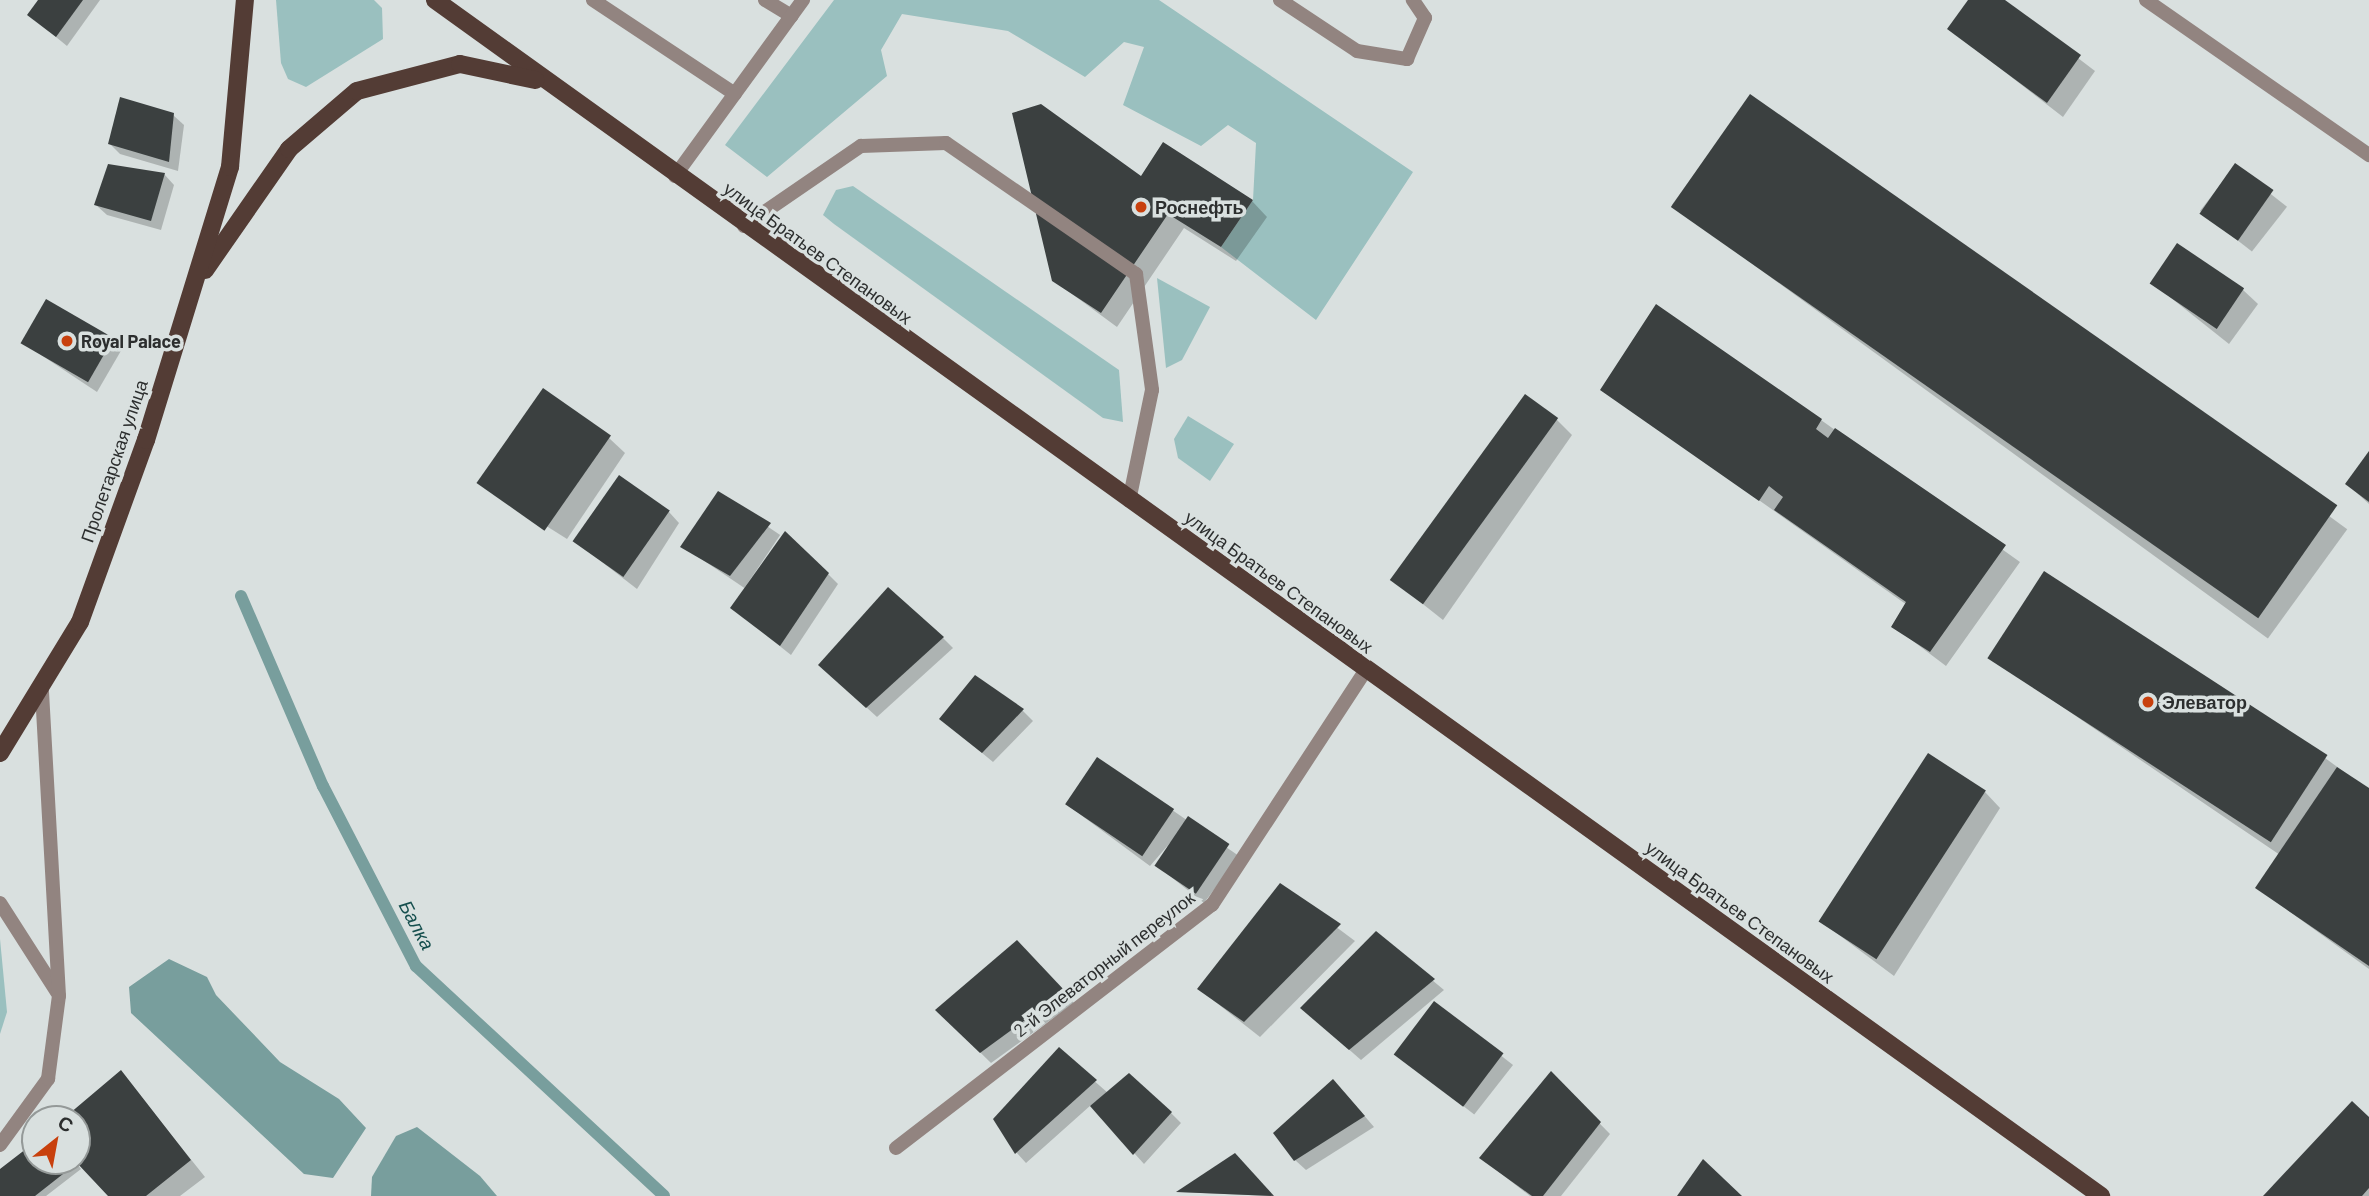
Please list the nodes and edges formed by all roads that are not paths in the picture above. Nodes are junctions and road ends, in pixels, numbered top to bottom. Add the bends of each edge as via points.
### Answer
1 (245, 0) edge
2 (435, 0) edge
3 (593, 0) edge
4 (765, 0) edge
5 (803, 0) edge
6 (1280, 0) edge
7 (1413, 0) edge
8 (2147, 0) edge
9 (792, 16) junction
10 (541, 81) junction
11 (735, 94) junction
12 (2369, 155) edge
13 (675, 176) junction
14 (744, 226) junction
15 (195, 285) junction
16 (1129, 501) junction
17 (1366, 670) junction
18 (42, 689) junction
19 (0, 752) edge
20 (0, 903) edge
21 (59, 996) junction
22 (0, 1145) edge
23 (896, 1148) dead end
24 (2101, 1196) edge

1 - 15 main road, Пролетарская улица via 230,167
2 - 10 main road, улица Братьев Степановых
3 - 11 street
4 - 9 street
5 - 9 street
6 - 7 street via 1357,51 1407,59 1426,18
8 - 12 street
9 - 11 street
10 - 13 main road, улица Братьев Степановых
10 - 15 main road via 460,64 357,91 289,149
11 - 13 street
13 - 14 main road, улица Братьев Степановых
14 - 16 main road, улица Братьев Степановых
14 - 16 street via 861,146 946,144 1136,274 1152,390
15 - 18 main road, Пролетарская улица via 80,622
16 - 17 main road, улица Братьев Степановых
17 - 23 street, 2-й Элеваторный переулок via 1212,905
17 - 24 main road, улица Братьев Степановых
18 - 19 main road, Пролетарская улица
18 - 21 street
20 - 21 street
21 - 22 street via 48,1079

